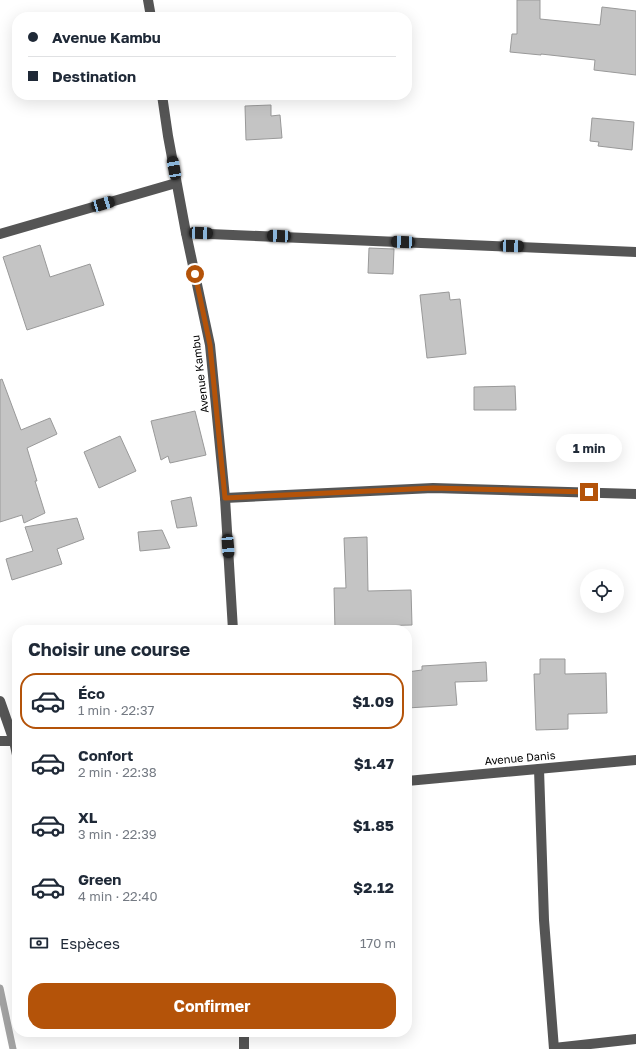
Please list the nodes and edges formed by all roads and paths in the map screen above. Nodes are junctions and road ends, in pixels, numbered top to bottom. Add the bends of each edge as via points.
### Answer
1 (148, 0) edge
2 (150, 12) edge
3 (163, 100) edge
4 (176, 183) junction
5 (186, 233) junction
6 (0, 234) edge
7 (636, 252) edge
8 (636, 494) edge
9 (225, 498) junction
10 (233, 625) edge
11 (0, 701) edge
12 (12, 735) edge
13 (0, 741) edge
14 (12, 741) edge
15 (636, 760) edge
16 (539, 769) junction
17 (412, 781) edge
18 (244, 1037) edge
19 (636, 1038) edge
20 (244, 1049) edge
21 (554, 1049) edge

1 - 2 street
3 - 4 street, Avenue Kambu
4 - 5 street, Avenue Kambu
4 - 6 street
5 - 7 street
5 - 9 street, Avenue Kambu via 210,345
8 - 9 street via 433,488
9 - 10 street, Avenue Kambu
11 - 12 street
13 - 14 street
15 - 16 street, Avenue Danis
16 - 17 street, Avenue Danis
16 - 21 street via 544,920
18 - 20 street
19 - 21 street

